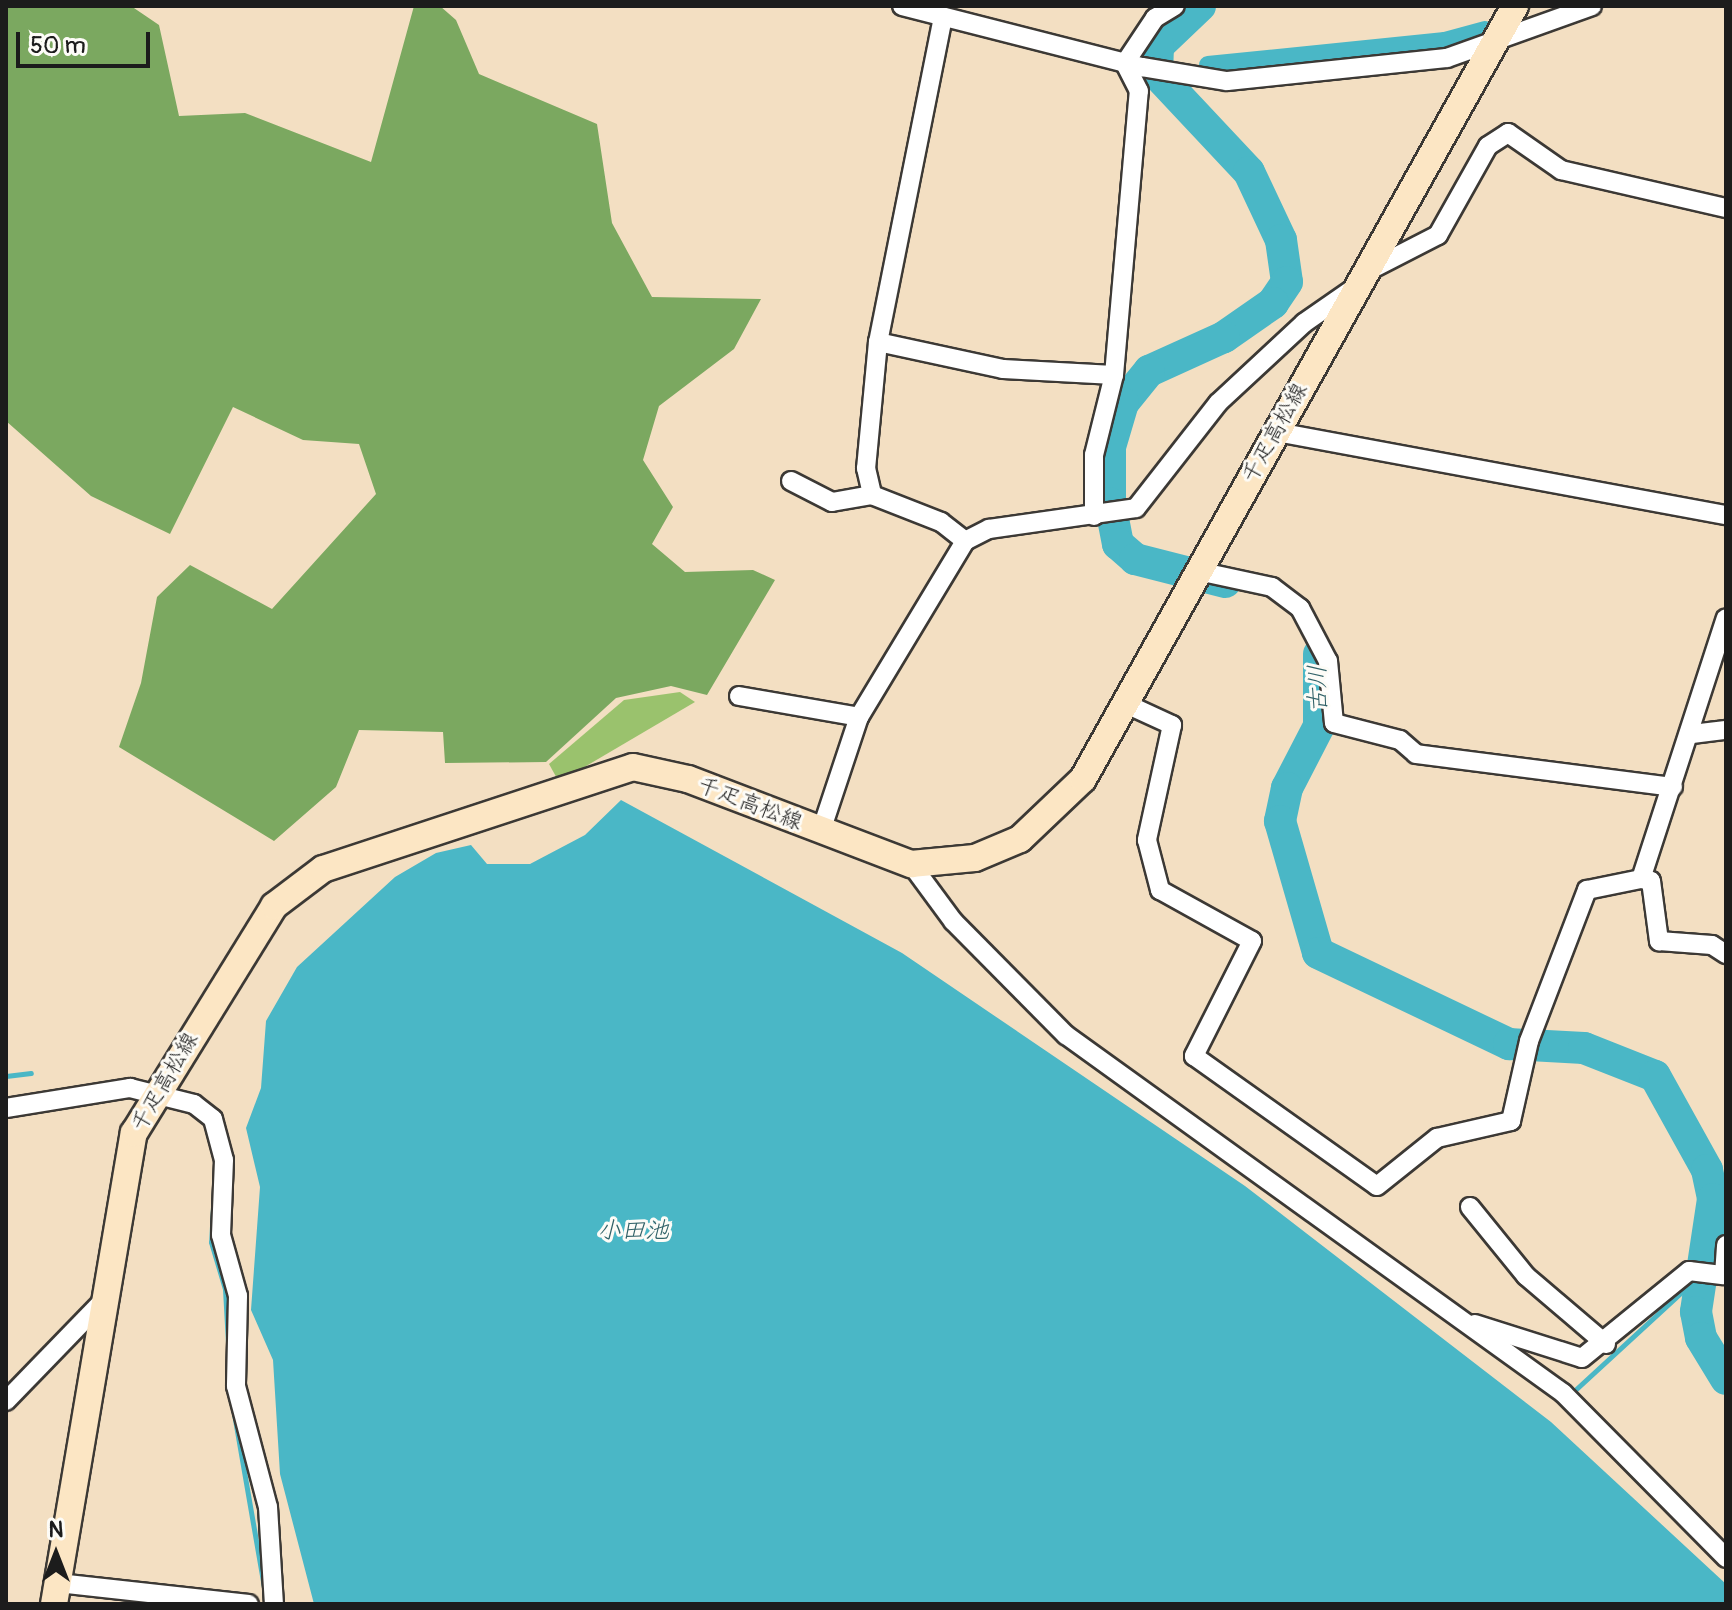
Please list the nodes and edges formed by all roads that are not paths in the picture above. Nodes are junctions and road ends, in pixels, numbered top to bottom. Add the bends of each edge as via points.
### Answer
1 (902, 6) edge
2 (1175, 6) edge
3 (1515, 6) edge
4 (1592, 6) edge
5 (933, 12) edge
6 (1495, 43) junction
7 (1134, 65) junction
8 (1726, 208) edge
9 (1360, 280) junction
10 (878, 342) junction
11 (1114, 375) junction
12 (1277, 432) junction
13 (791, 481) dead end
14 (872, 495) junction
15 (1106, 515) junction
16 (1726, 515) edge
17 (965, 541) junction
18 (1194, 578) junction
19 (1726, 618) edge
20 (739, 696) dead end
21 (1124, 703) junction
22 (859, 717) junction
23 (1726, 730) edge
24 (1692, 734) junction
25 (1673, 787) junction
26 (821, 831) junction
27 (911, 864) junction
28 (1641, 879) junction
29 (1726, 954) edge
30 (155, 1090) junction
31 (6, 1108) edge
32 (1470, 1207) dead end
33 (1726, 1245) edge
34 (104, 1300) junction
35 (1459, 1319) junction
36 (1606, 1344) junction
37 (6, 1401) edge
38 (1726, 1558) edge
39 (56, 1593) edge
40 (249, 1604) edge
41 (274, 1604) edge

1 - 5 street
2 - 7 street via 1155,18
3 - 6 main road, 千疋高松線
4 - 6 street
5 - 7 street
5 - 10 street
6 - 7 street via 1447,58 1289,78 1185,77
6 - 9 main road, 千疋高松線
7 - 11 street via 1139,91
8 - 9 street via 1561,170 1508,133 1488,146 1438,235
9 - 12 main road, 千疋高松線
9 - 15 street via 1304,323 1218,403 1162,482
10 - 11 street via 1003,369
10 - 14 street via 865,439
11 - 15 street via 1094,455
12 - 16 street
12 - 18 main road, 千疋高松線
13 - 14 street via 832,502
14 - 17 street via 941,522
15 - 17 street via 989,529
17 - 22 street
18 - 21 main road, 千疋高松線
18 - 25 street via 1272,587 1300,608 1328,661 1334,723 1400,740 1416,754
19 - 24 street
20 - 22 street
21 - 27 main road, 千疋高松線 via 1083,779 1020,839 975,858
21 - 28 street via 1172,725 1147,840 1160,890 1252,941 1194,1056 1377,1186 1437,1138 1511,1121 1529,1041 1587,890
22 - 26 street
23 - 24 street
24 - 25 street
25 - 28 street
26 - 27 main road, 千疋高松線
26 - 30 main road, 千疋高松線 via 688,779 633,767 323,869 274,906
27 - 35 street via 953,921 1066,1035
28 - 29 street via 1651,881 1659,941 1712,945
30 - 31 street via 107,1089
30 - 34 main road, 千疋高松線 via 121,1177
30 - 41 street via 194,1104 213,1119 220,1138 221,1235 238,1296 236,1386 268,1507
32 - 36 street via 1526,1276
33 - 36 street via 1724,1275 1689,1271
34 - 37 street
34 - 39 main road, 千疋高松線
35 - 36 street via 1564,1357 1582,1358
35 - 38 street via 1563,1393
39 - 40 street

